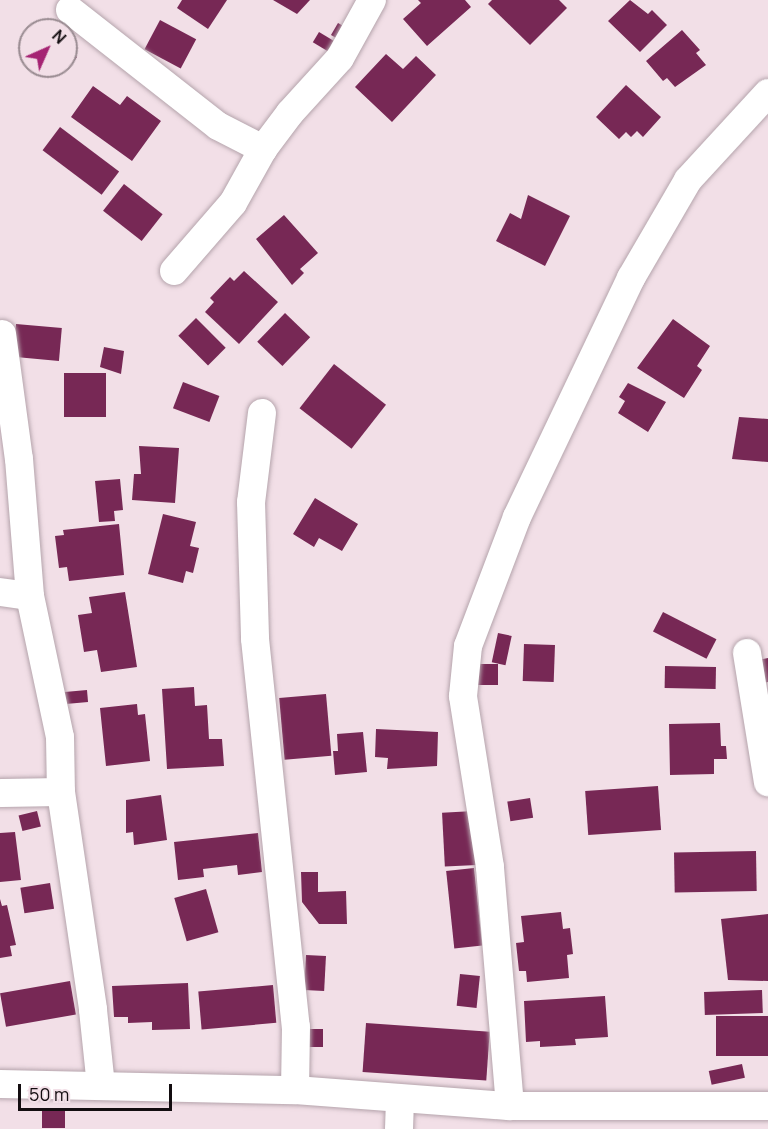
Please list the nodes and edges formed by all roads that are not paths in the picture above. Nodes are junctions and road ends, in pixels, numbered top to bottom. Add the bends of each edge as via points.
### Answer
1 (372, 0) edge
2 (70, 10) dead end
3 (768, 93) edge
4 (262, 149) junction
5 (174, 271) dead end
6 (2, 334) dead end
7 (262, 413) dead end
8 (0, 592) edge
9 (30, 596) junction
10 (747, 653) dead end
11 (768, 782) edge
12 (61, 792) junction
13 (0, 793) edge
14 (0, 1084) edge
15 (100, 1086) junction
16 (295, 1090) junction
17 (400, 1100) junction
18 (510, 1106) junction
19 (768, 1106) edge
20 (399, 1129) edge

1 - 4 street via 339,58
2 - 4 street via 218,126
3 - 18 street via 688,180 631,278 517,517 468,646 463,696 490,867
4 - 5 street via 233,203
6 - 9 street via 19,459
7 - 16 street via 251,502 255,639 296,1027
8 - 9 street
9 - 12 street via 60,737
10 - 11 street
12 - 13 street
12 - 15 street via 93,1010
14 - 15 street
15 - 16 street
16 - 17 street
17 - 18 street
17 - 20 street
18 - 19 street

